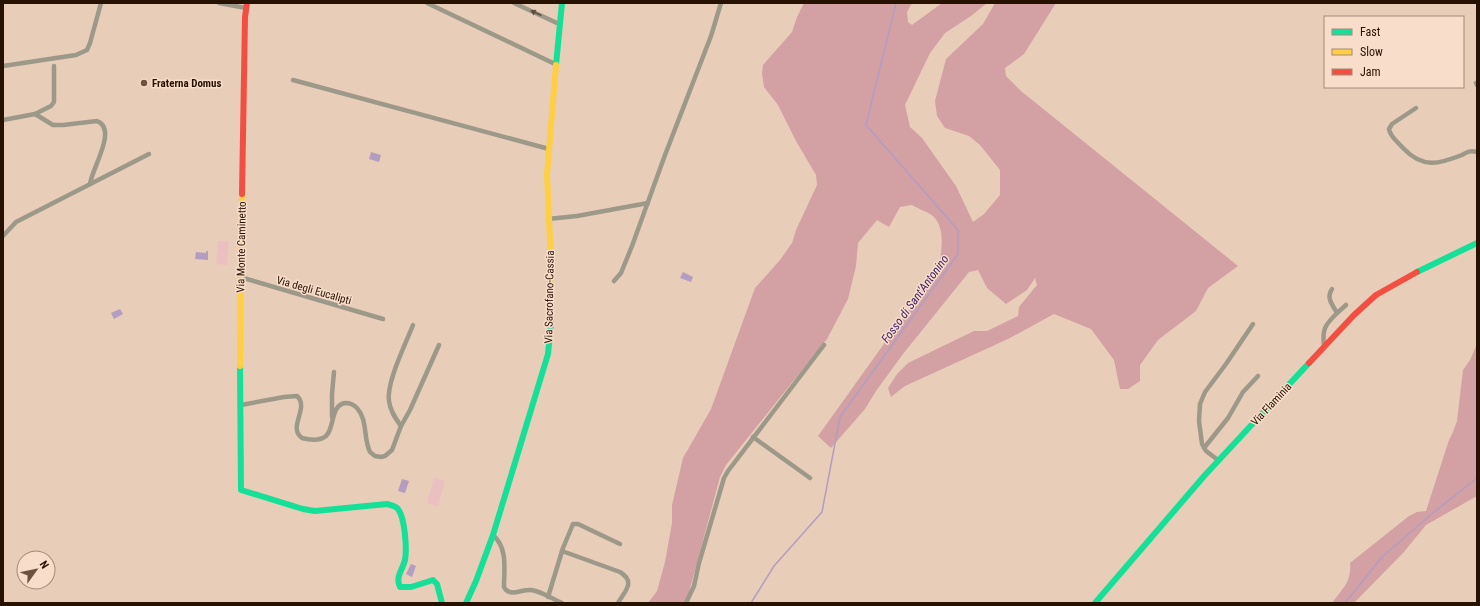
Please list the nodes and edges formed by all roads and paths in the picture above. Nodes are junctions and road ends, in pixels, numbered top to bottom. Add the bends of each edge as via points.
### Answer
1 (101, 3) edge
2 (219, 3) edge
3 (427, 3) edge
4 (514, 3) edge
5 (562, 3) edge
6 (721, 3) edge
7 (246, 5) edge
8 (559, 24) junction
9 (555, 64) junction
10 (3, 66) edge
11 (54, 66) dead end
12 (294, 80) dead end
13 (1416, 108) dead end
14 (35, 114) junction
15 (3, 120) edge
16 (549, 148) junction
17 (1477, 152) edge
18 (149, 154) dead end
19 (90, 184) junction
20 (648, 203) junction
21 (548, 219) junction
22 (3, 236) edge
23 (1477, 243) edge
24 (240, 277) junction
25 (614, 281) dead end
26 (1332, 289) dead end
27 (1346, 304) dead end
28 (1337, 313) junction
29 (383, 319) dead end
30 (1253, 324) dead end
31 (413, 325) dead end
32 (439, 345) dead end
33 (824, 345) dead end
34 (1324, 346) junction
35 (334, 372) dead end
36 (1258, 376) dead end
37 (241, 405) junction
38 (332, 418) junction
39 (401, 426) junction
40 (753, 437) junction
41 (1204, 448) junction
42 (1218, 460) junction
43 (810, 478) dead end
44 (493, 535) junction
45 (620, 544) dead end
46 (562, 551) junction
47 (548, 597) junction
48 (442, 603) edge
49 (466, 603) edge
50 (562, 603) edge
51 (618, 603) edge
52 (686, 603) edge
53 (1095, 603) edge

1 - 10 street via 90,43 84,52
2 - 7 street
3 - 9 street
8 -> 4 street
5 - 8 street, Via Sacrofano-Cassia
6 - 20 street
7 - 24 street, Via Monte Caminetto
8 - 9 street, Via Sacrofano-Cassia
9 - 16 street, Via Sacrofano-Cassia
11 - 14 street via 54,102
12 - 16 street
13 - 17 street via 1392,124 1389,129 1412,158 1434,164 1470,151
14 - 15 street
14 - 19 street via 53,125 102,122 106,130 105,141
16 - 21 street, Via Sacrofano-Cassia
18 - 19 street
19 - 22 street via 16,222
20 - 21 street
20 - 25 street via 619,278
21 - 44 street, Via Sacrofano-Cassia via 551,324 548,354
23 - 34 street, Via Flaminia via 1376,295
24 - 29 street, Via degli Eucalipti
24 - 37 street, Via Monte Caminetto
26 - 28 street via 1329,299
27 - 28 street
28 - 34 street via 1326,324
30 - 41 street via 1201,399 1198,421
31 - 39 street via 392,380 389,395 390,408
32 - 39 street
33 - 40 street
34 - 42 street, Via Flaminia
35 - 38 street
36 - 41 street via 1243,392 1228,418
37 - 38 street via 284,396 297,396 301,406 296,428 300,437 308,440 327,435
37 - 48 street, Via Monte Caminetto via 241,490 315,511 393,505 401,516 406,553 398,584 400,587 409,588 434,580
38 - 39 street via 343,404 355,406 364,422 369,450 378,457 385,456 392,450
40 - 43 street
40 - 52 street via 724,478 694,586
41 - 42 street
42 - 53 street, Via Flaminia
44 - 47 street via 502,546 506,590 512,593 530,590
44 - 49 street, Via Sacrofano-Cassia
45 - 46 street via 575,523
46 - 47 street
46 - 51 street via 625,575 628,586
47 - 50 street

